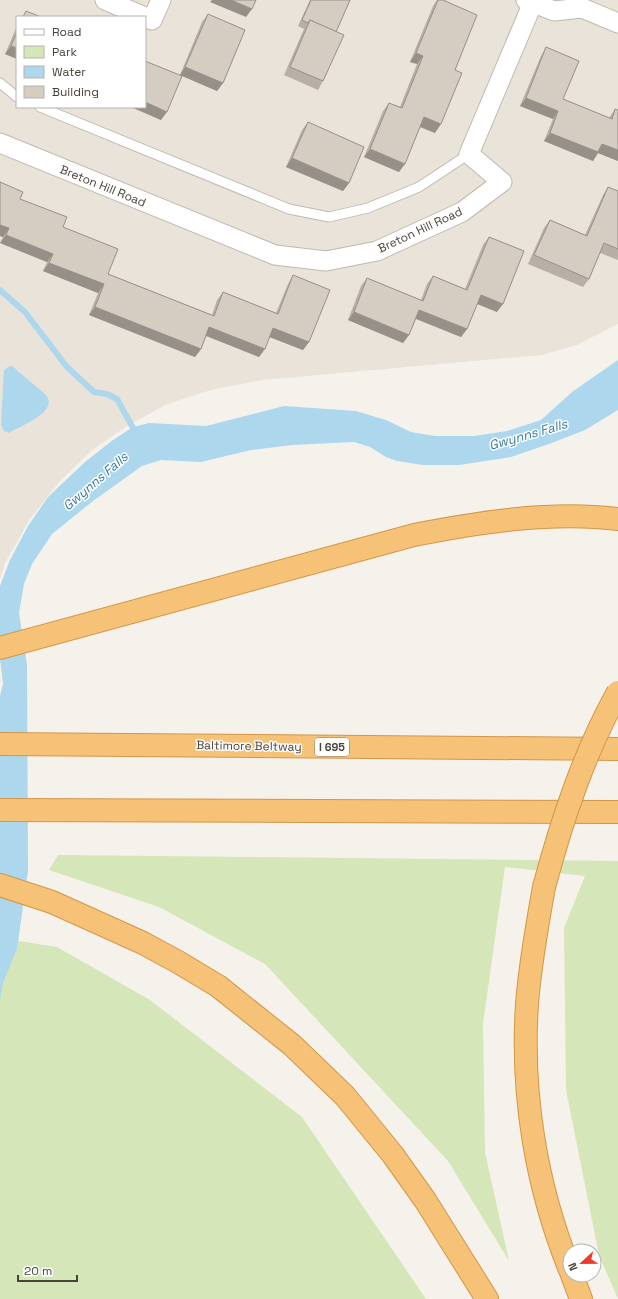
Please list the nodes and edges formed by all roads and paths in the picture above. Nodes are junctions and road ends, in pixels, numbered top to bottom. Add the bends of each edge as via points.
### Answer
1 (105, 0) edge
2 (161, 0) edge
3 (531, 1) edge
4 (143, 16) edge
5 (146, 17) edge
6 (618, 23) edge
7 (0, 82) edge
8 (16, 96) edge
9 (42, 108) edge
10 (0, 144) edge
11 (469, 154) junction
12 (618, 519) edge
13 (0, 648) edge
14 (618, 692) edge
15 (0, 744) edge
16 (618, 749) edge
17 (0, 810) edge
18 (618, 812) edge
19 (0, 885) edge
20 (562, 1247) edge
21 (575, 1283) edge
22 (487, 1299) edge
23 (582, 1299) edge

1 - 4 street
2 - 5 street via 152,20
3 - 6 street via 554,11 582,8
3 - 11 street
7 - 8 lane
9 - 11 lane via 289,209 329,217 368,208 419,187
10 - 11 street, Breton Hill Road via 275,255 326,261 377,251 391,245 462,212 502,182
12 - 13 highway via 529,517 471,524 414,535
14 - 20 highway, bridge via 600,724 571,797 544,887 527,1004 526,1062 535,1151 550,1213
15 - 16 highway, Baltimore Beltway / I 695
17 - 18 highway
19 - 22 highway via 52,902 143,943 218,986 265,1022 345,1096 393,1155 425,1200
21 - 23 highway

